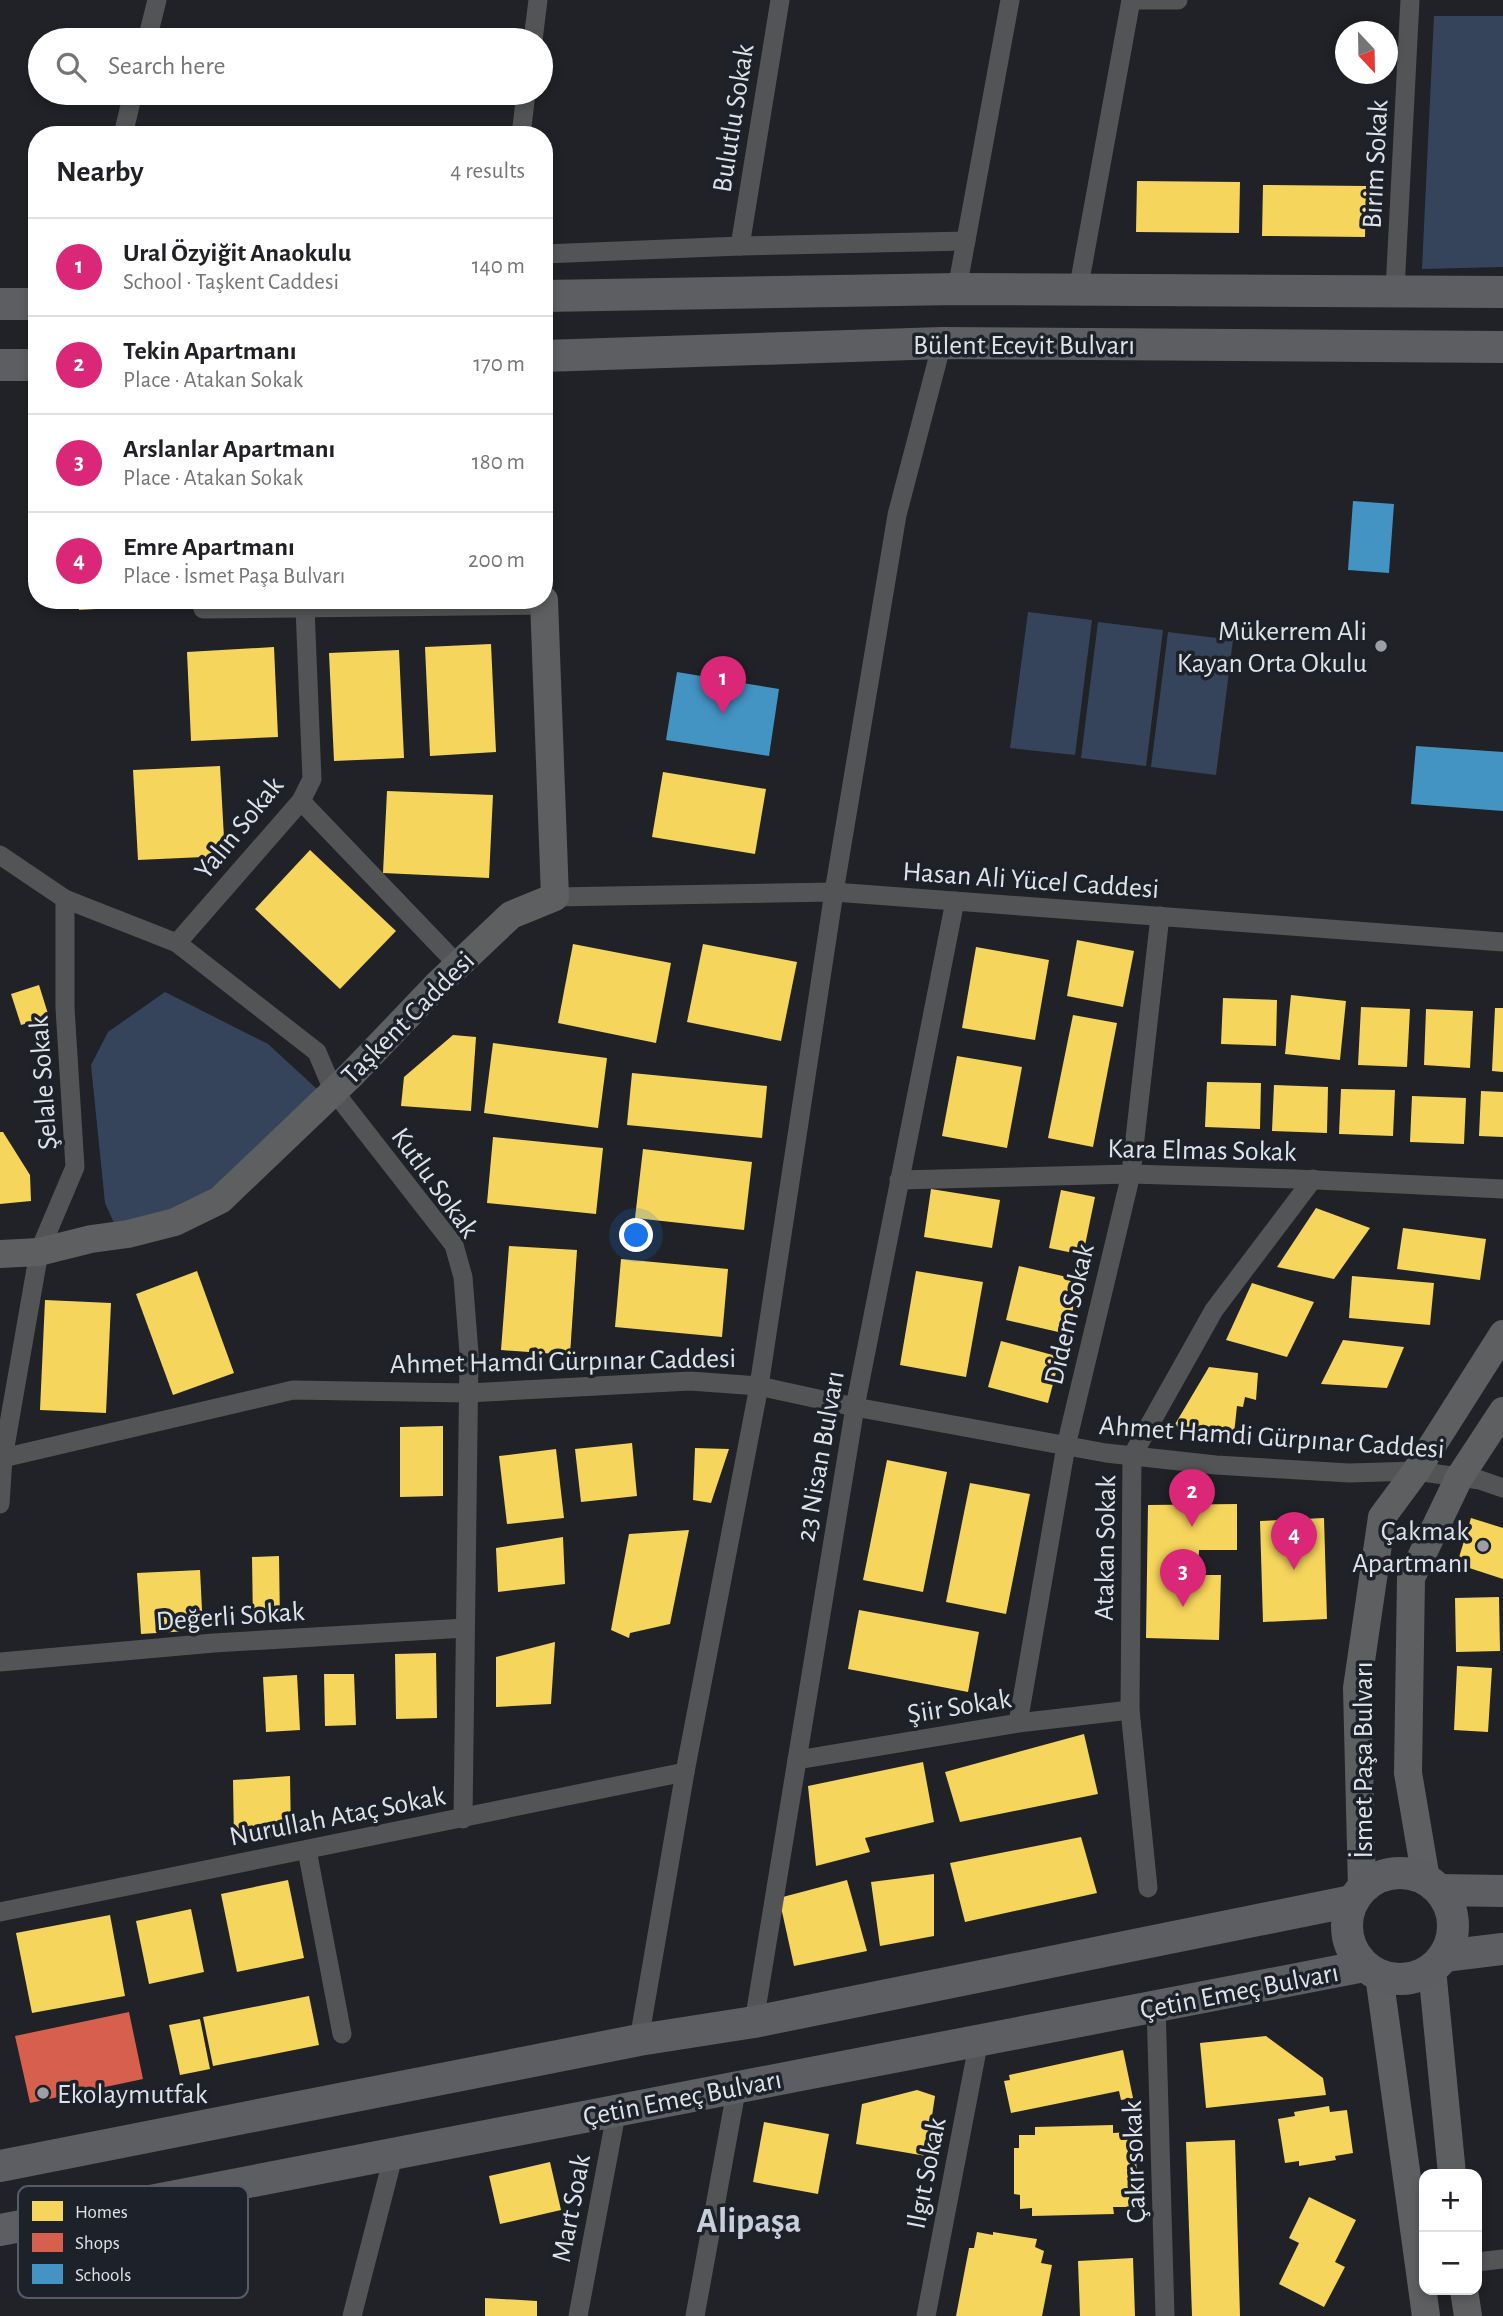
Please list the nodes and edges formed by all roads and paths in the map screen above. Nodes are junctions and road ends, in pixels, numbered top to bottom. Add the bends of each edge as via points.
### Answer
1 (157, 0) edge
2 (538, 0) edge
3 (780, 0) edge
4 (1010, 0) edge
5 (1131, 0) edge
6 (1178, 0) edge
7 (1410, 0) edge
8 (150, 28) edge
9 (534, 28) edge
10 (130, 105) edge
11 (525, 105) edge
12 (125, 126) edge
13 (522, 126) edge
14 (966, 241) junction
15 (740, 246) junction
16 (553, 254) edge
17 (957, 289) junction
18 (1395, 289) junction
19 (1078, 291) junction
20 (1503, 292) edge
21 (553, 296) edge
22 (0, 304) edge
23 (28, 304) edge
24 (942, 343) junction
25 (1503, 348) edge
26 (553, 356) edge
27 (0, 365) edge
28 (28, 365) edge
29 (304, 609) edge
30 (544, 609) edge
31 (301, 801) junction
32 (0, 855) edge
33 (834, 892) junction
34 (555, 897) junction
35 (65, 899) junction
36 (956, 901) junction
37 (1160, 916) junction
38 (1503, 942) edge
39 (177, 943) junction
40 (458, 965) junction
41 (333, 1090) junction
42 (1131, 1174) junction
43 (1313, 1179) junction
44 (899, 1180) junction
45 (1503, 1189) edge
46 (39, 1252) junction
47 (0, 1254) edge
48 (1503, 1334) edge
49 (759, 1386) junction
50 (468, 1392) junction
51 (855, 1407) junction
52 (1503, 1411) edge
53 (1066, 1446) junction
54 (1132, 1456) junction
55 (3, 1458) junction
56 (1416, 1471) junction
57 (1459, 1478) junction
58 (1503, 1488) edge
59 (0, 1504) edge
60 (465, 1628) junction
61 (0, 1662) edge
62 (1130, 1710) junction
63 (1018, 1723) junction
64 (797, 1759) junction
65 (685, 1772) junction
66 (463, 1819) junction
67 (307, 1850) junction
68 (1433, 1884) junction
69 (1148, 1888) dead end
70 (1503, 1891) edge
71 (1357, 1894) junction
72 (0, 1912) edge
73 (1503, 1949) edge
74 (1438, 1962) junction
75 (1371, 1970) junction
76 (1156, 2006) junction
77 (754, 2022) junction
78 (342, 2034) dead end
79 (639, 2040) junction
80 (979, 2040) junction
81 (737, 2086) junction
82 (617, 2109) junction
83 (394, 2152) junction
84 (0, 2166) edge
85 (1452, 2169) edge
86 (222, 2186) edge
87 (18, 2226) edge
88 (0, 2230) edge
89 (1503, 2259) edge
90 (1482, 2261) edge
91 (1465, 2295) edge
92 (352, 2316) edge
93 (579, 2316) edge
94 (695, 2316) edge
95 (926, 2316) edge
96 (1165, 2316) edge
97 (1426, 2316) edge
98 (1468, 2316) edge

1 - 8 street
2 - 9 street
3 - 15 street, Bulutlu Sokak
4 - 14 street
5 - 6 street
5 - 19 street
7 - 18 street, Birim Sokak
10 - 12 street
11 - 13 street
14 - 15 street
14 - 17 street
15 - 16 street
17 - 19 main road, Bülent Ecevit Bulvarı
17 - 21 main road, Bülent Ecevit Bulvarı
18 - 19 main road, Bülent Ecevit Bulvarı
18 - 20 main road, Bülent Ecevit Bulvarı
22 - 23 main road
24 - 25 main road, Bülent Ecevit Bulvarı
24 - 26 main road, Bülent Ecevit Bulvarı
24 - 33 street via 897,515
27 - 28 main road
29 - 31 street, Yalın Sokak via 312,779
30 - 34 street
31 - 39 street, Yalın Sokak
31 - 40 street
32 - 35 street, Kutlu Sokak
33 - 34 street, Hasan Ali Yücel Caddesi
33 - 36 street, Hasan Ali Yücel Caddesi
33 - 49 street
34 - 40 street, Taşkent Caddesi via 511,915
35 - 39 street, Kutlu Sokak
35 - 46 street, Şelale Sokak via 65,1008 75,1167
36 - 37 street, Hasan Ali Yücel Caddesi
36 - 44 street, 23 Nisan Bulvarı
37 - 38 street, Hasan Ali Yücel Caddesi
37 - 42 street, Didem Sokak
39 - 41 street, Kutlu Sokak via 317,1052
40 - 41 street, Taşkent Caddesi
41 - 46 street, Taşkent Caddesi via 220,1200 176,1222
41 - 50 street, Kutlu Sokak via 454,1245 463,1277
42 - 43 street, Kara Elmas Sokak
42 - 44 street, Kara Elmas Sokak
42 - 53 street, Didem Sokak
43 - 45 street, Kara Elmas Sokak
43 - 54 street, Atakan Sokak via 1214,1310
44 - 51 street, 23 Nisan Bulvarı
46 - 47 street, Taşkent Caddesi
46 - 55 street, Şelale Sokak
48 - 56 street, İsmet Paşa Bulvarı
49 - 50 street, Ahmet Hamdi Gürpınar Caddesi via 690,1381
49 - 51 street, Ahmet Hamdi Gürpınar Caddesi
49 - 65 street
50 - 55 street, Ahmet Hamdi Gürpınar Caddesi via 293,1390
50 - 60 street, Kutlu Sokak
51 - 53 street, Ahmet Hamdi Gürpınar Caddesi
51 - 64 street, 23 Nisan Bulvarı
52 - 57 street, İsmet Paşa Bulvarı
53 - 54 street, Ahmet Hamdi Gürpınar Caddesi
53 - 63 street, Didem Sokak
54 - 56 street, Ahmet Hamdi Gürpınar Caddesi via 1349,1473
54 - 62 street, Atakan Sokak
55 - 59 street, Şelale Sokak
56 - 57 street, Ahmet Hamdi Gürpınar Caddesi
56 - 71 street, İsmet Paşa Bulvarı via 1382,1517 1357,1688
57 - 58 street, Ahmet Hamdi Gürpınar Caddesi
57 - 68 street, İsmet Paşa Bulvarı via 1411,1578 1408,1773
60 - 61 street, Değerli Sokak
60 - 66 street, Kutlu Sokak
62 - 63 street, Şiir Sokak
62 - 69 street, Atakan Sokak
63 - 64 street, Şiir Sokak
64 - 77 street, 23 Nisan Bulvarı
65 - 66 street, Nurullah Ataç Sokak
65 - 79 street
66 - 67 street, Nurullah Ataç Sokak
67 - 72 street, Nurullah Ataç Sokak
67 - 78 street
68 - 70 main road
68 - 71 main road via 1410,1873 1393,1872 1376,1877
68 - 74 main road via 1449,1905 1454,1922 1452,1939
71 - 75 main road via 1347,1918 1347,1936 1353,1952
71 - 77 main road
73 - 74 main road
74 - 75 main road via 1415,1977 1397,1979
74 - 85 street
75 - 76 main road, Çetin Emeç Bulvarı
75 - 97 street
76 - 80 main road, Çetin Emeç Bulvarı
76 - 96 street, Çakır sokak
77 - 79 main road
79 - 84 main road
80 - 81 main road, Çetin Emeç Bulvarı
80 - 95 street, Ilgıt Sokak
81 - 82 main road, Çetin Emeç Bulvarı
81 - 94 street
82 - 83 main road, Çetin Emeç Bulvarı
82 - 93 street, Mart Soak
83 - 86 main road, Çetin Emeç Bulvarı
83 - 92 street
87 - 88 main road, Çetin Emeç Bulvarı
89 - 90 street
91 - 98 street

